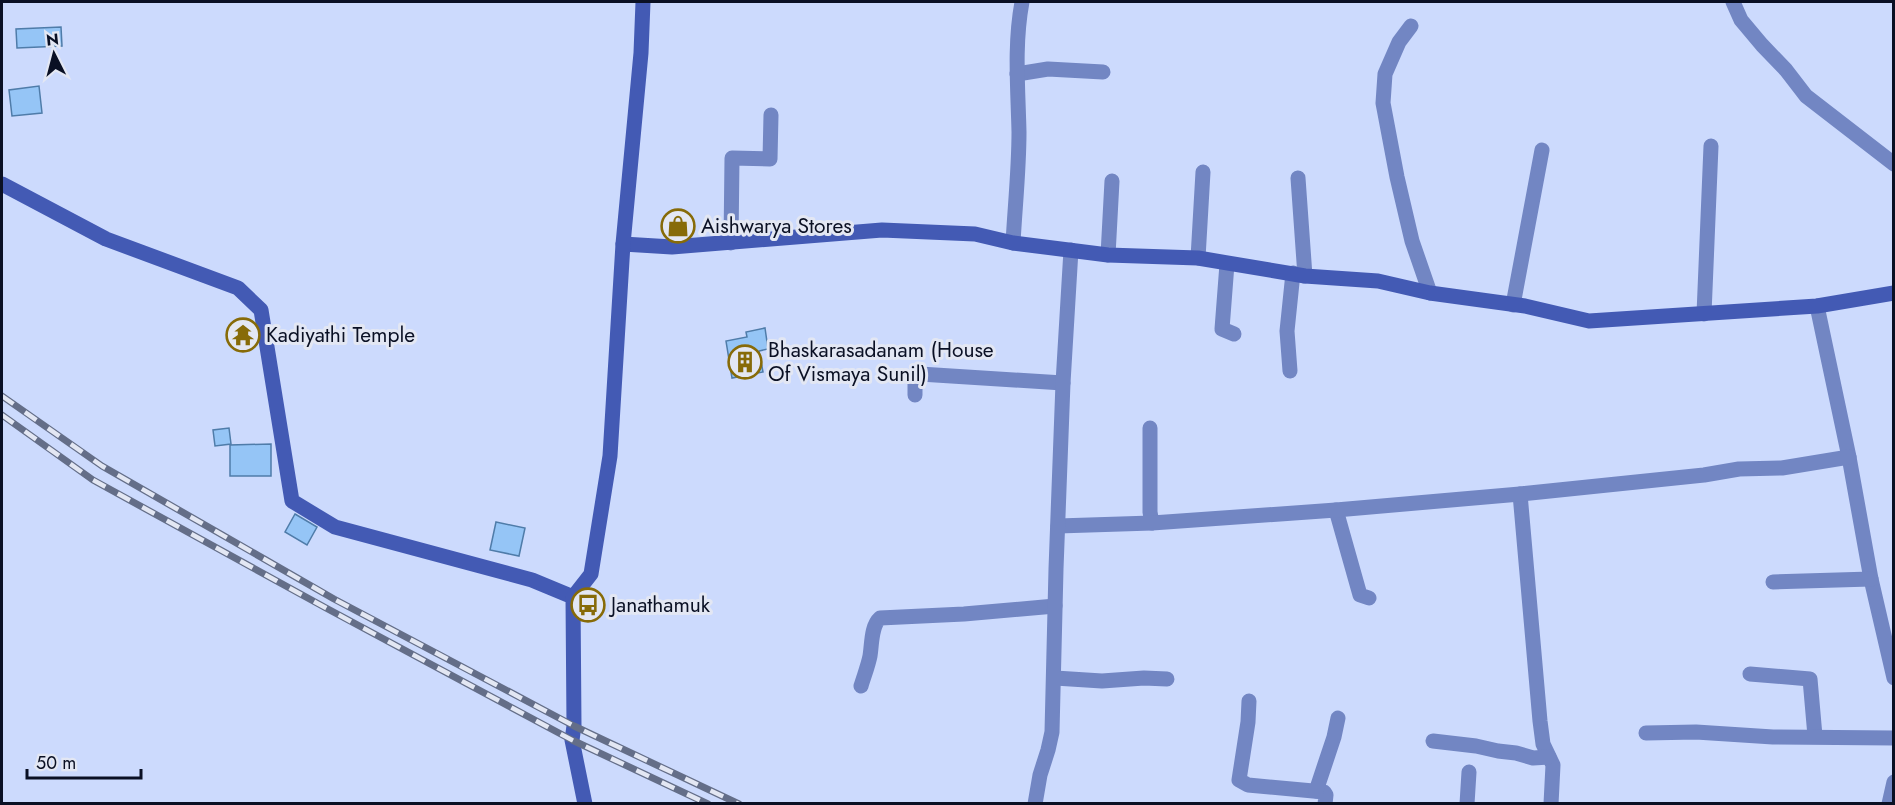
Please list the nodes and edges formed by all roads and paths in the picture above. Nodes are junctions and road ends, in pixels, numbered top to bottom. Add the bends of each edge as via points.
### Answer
1 (643, 2) edge
2 (1022, 2) edge
3 (1733, 2) edge
4 (1411, 26) dead end
5 (1103, 72) dead end
6 (1017, 74) junction
7 (771, 115) dead end
8 (1711, 146) dead end
9 (1542, 150) dead end
10 (1893, 164) edge
11 (1203, 172) dead end
12 (1298, 178) dead end
13 (1112, 181) dead end
14 (2, 184) edge
15 (731, 243) junction
16 (1013, 243) junction
17 (623, 244) junction
18 (1071, 250) junction
19 (1108, 255) junction
20 (1198, 258) junction
21 (1227, 264) junction
22 (1299, 275) junction
23 (1430, 293) junction
24 (1893, 293) edge
25 (1513, 305) junction
26 (1817, 306) junction
27 (1704, 314) junction
28 (1234, 334) dead end
29 (1290, 371) dead end
30 (1063, 383) junction
31 (915, 395) dead end
32 (1150, 428) dead end
33 (1849, 457) junction
34 (1520, 494) junction
35 (1336, 510) junction
36 (1152, 523) junction
37 (1058, 526) junction
38 (1871, 579) junction
39 (1773, 582) dead end
40 (573, 597) junction
41 (1369, 598) dead end
42 (1055, 606) junction
43 (1749, 674) dead end
44 (1055, 678) junction
45 (1893, 678) edge
46 (1167, 679) dead end
47 (861, 686) dead end
48 (1249, 701) dead end
49 (1338, 718) dead end
50 (1646, 733) dead end
51 (1815, 736) junction
52 (1893, 738) edge
53 (1433, 741) dead end
54 (1549, 756) junction
55 (1470, 772) dead end
56 (1893, 782) edge
57 (1316, 791) junction
58 (585, 804) edge
59 (1035, 804) edge
60 (1325, 804) edge
61 (1467, 804) edge
62 (1551, 804) edge
63 (1889, 804) edge

1 - 17 main road
2 - 6 street
3 - 10 street via 1755,37 1806,96
4 - 23 street via 1385,74 1383,103 1412,241
5 - 6 street via 1048,69
6 - 16 street via 1019,133
7 - 15 street via 770,159 732,158
8 - 27 street
9 - 25 street
11 - 20 street
12 - 22 street
13 - 19 street
14 - 40 main road via 106,239 238,288 261,310 292,501 335,527 532,580
15 - 16 main road via 882,230 975,234
15 - 17 main road via 672,247
16 - 18 main road
17 - 40 main road via 610,456 591,574
18 - 19 main road
18 - 30 street
19 - 20 main road
20 - 21 main road
21 - 22 main road
21 - 28 street via 1222,329
22 - 23 main road via 1378,280
22 - 29 street via 1287,331
23 - 25 main road
24 - 26 main road
25 - 27 main road via 1589,321
26 - 27 main road
26 - 33 street
30 - 31 street via 920,374 915,377
30 - 37 street
32 - 36 street
33 - 34 street via 1782,468 1739,469
33 - 38 street
34 - 35 street
34 - 54 street via 1540,721
35 - 36 street
35 - 41 street via 1360,595
36 - 37 street
37 - 42 street
38 - 39 street
38 - 45 street
40 - 58 main road via 572,740
42 - 44 street
42 - 47 street via 880,618
43 - 51 street via 1810,679
44 - 46 street
44 - 59 street via 1052,732
48 - 57 street via 1239,780
49 - 57 street
50 - 51 street
51 - 52 street
53 - 54 street via 1533,758
54 - 62 street via 1554,765
55 - 61 street
56 - 63 street
57 - 60 street via 1324,792

